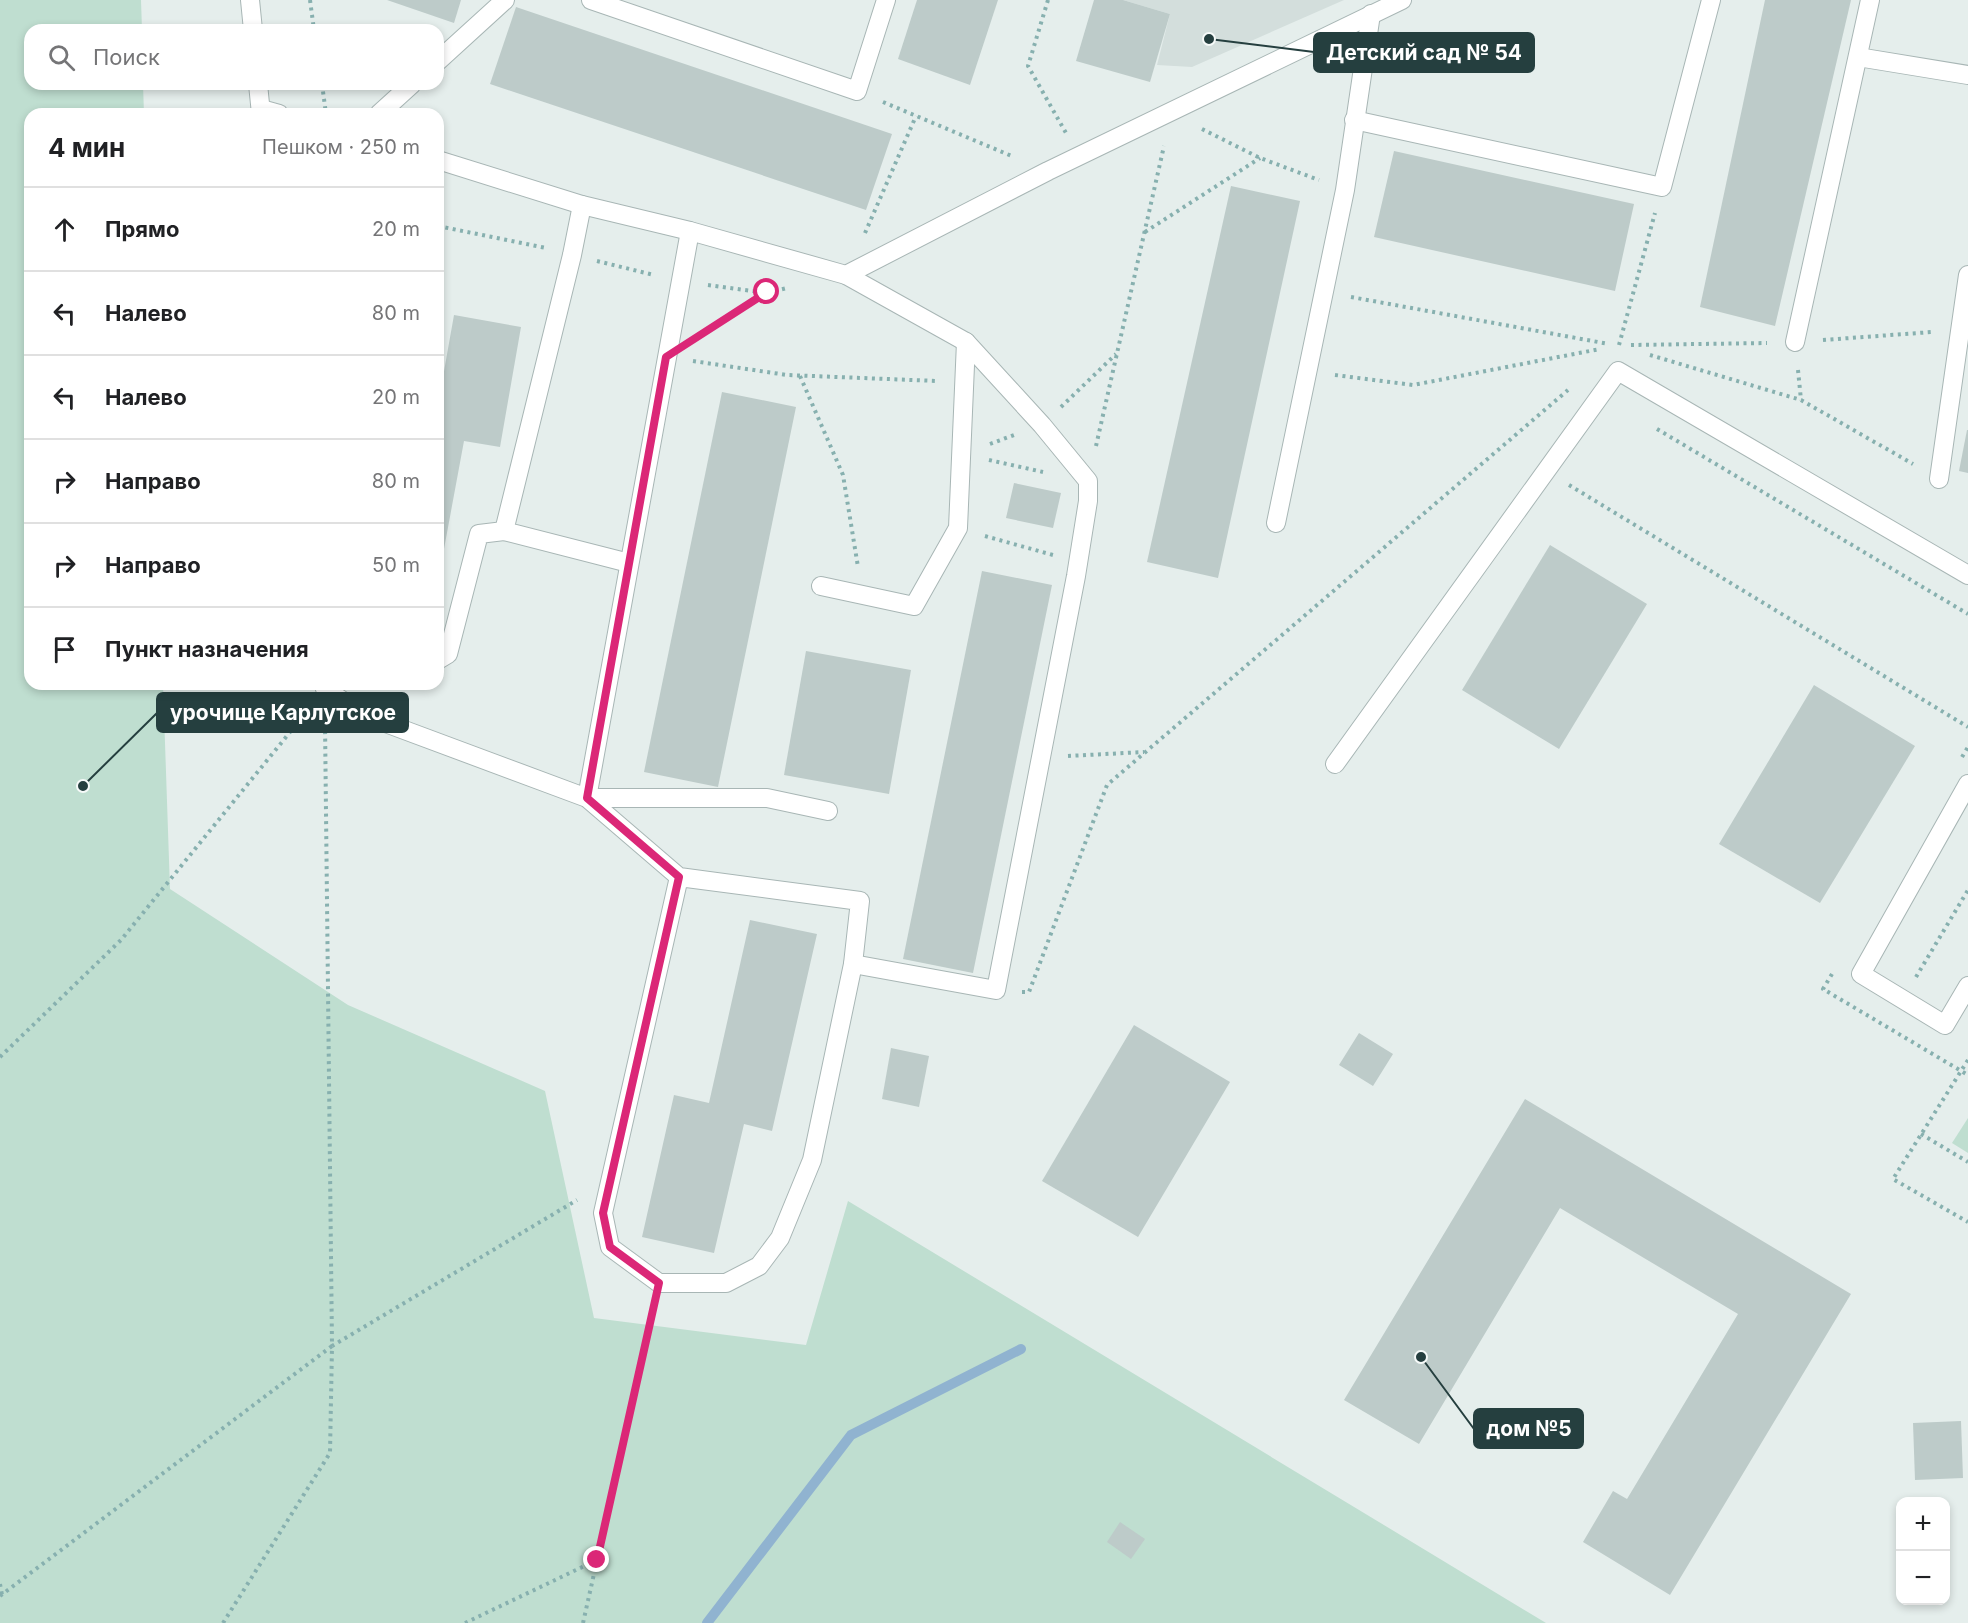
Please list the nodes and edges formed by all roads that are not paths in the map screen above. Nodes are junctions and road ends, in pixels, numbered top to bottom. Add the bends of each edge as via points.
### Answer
1 (250, 0) edge
2 (506, 0) edge
3 (591, 0) edge
4 (886, 0) edge
5 (1402, 0) edge
6 (1711, 0) edge
7 (1870, 0) edge
8 (1371, 14) junction
9 (252, 24) edge
10 (444, 56) edge
11 (1857, 57) junction
12 (1968, 75) edge
13 (259, 90) edge
14 (405, 90) edge
15 (261, 108) edge
16 (386, 108) edge
17 (1354, 120) junction
18 (444, 162) edge
19 (582, 205) junction
20 (690, 231) junction
21 (846, 275) junction
22 (1968, 275) edge
23 (966, 342) junction
24 (1795, 342) dead end
25 (1939, 479) dead end
26 (1276, 523) dead end
27 (504, 531) junction
28 (629, 563) junction
29 (1968, 574) edge
30 (821, 586) dead end
31 (444, 656) edge
32 (330, 690) edge
33 (1335, 764) dead end
34 (1968, 784) edge
35 (587, 798) junction
36 (828, 811) dead end
37 (679, 877) junction
38 (853, 964) junction
39 (1968, 987) edge

1 - 9 lane
2 - 10 lane
3 - 4 lane via 857,91
5 - 8 lane
6 - 17 lane via 1662,187
7 - 11 lane
8 - 17 lane
8 - 21 lane via 1048,171
11 - 12 lane
11 - 24 lane
13 - 15 lane
14 - 16 lane
17 - 26 lane via 1345,190
18 - 19 lane
19 - 20 lane
19 - 27 lane
20 - 21 lane
20 - 28 lane
21 - 23 lane
22 - 25 lane
23 - 30 lane via 958,528 914,606
23 - 38 lane via 1088,481 1078,562 996,990
27 - 28 lane
27 - 31 lane via 479,534 448,654
28 - 35 lane
29 - 33 lane via 1618,371
32 - 35 lane via 364,715
34 - 39 lane via 1861,974 1945,1025
35 - 36 lane via 767,798
35 - 37 lane
37 - 38 lane via 860,901
37 - 38 lane via 603,1213 610,1247 659,1283 726,1283 759,1266 780,1238 812,1160

